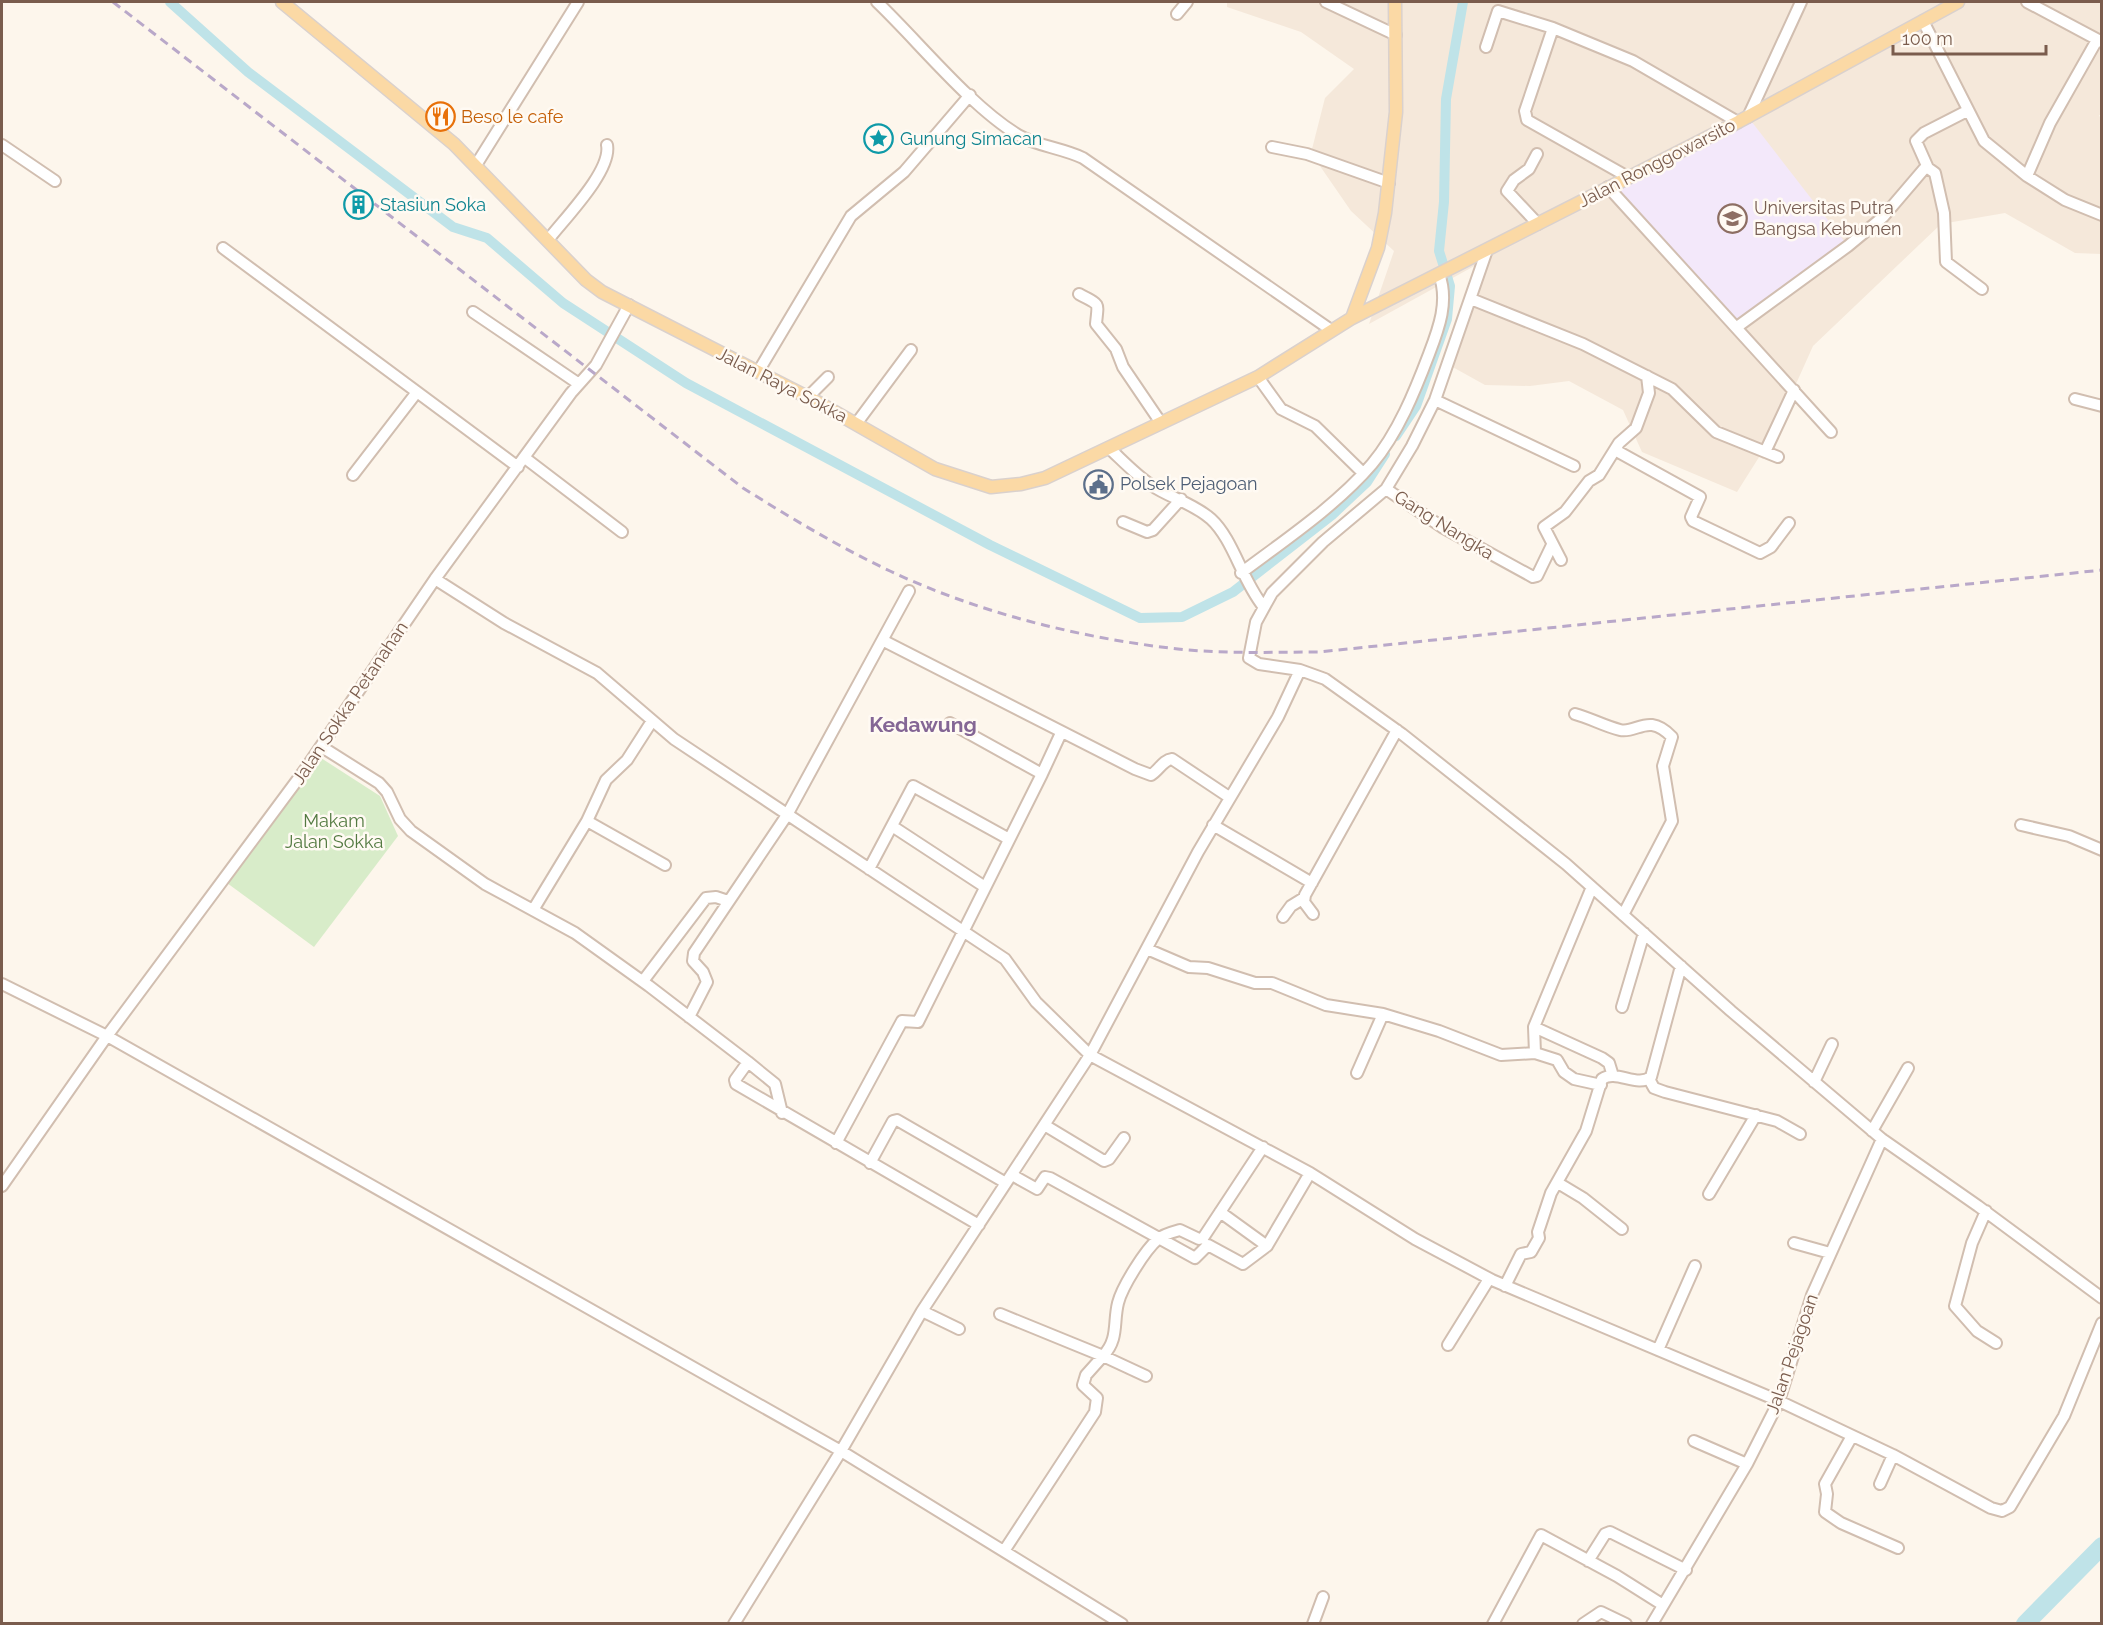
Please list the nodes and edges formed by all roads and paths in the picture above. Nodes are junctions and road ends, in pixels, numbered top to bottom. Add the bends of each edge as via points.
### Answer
1 (282, 2) edge
2 (578, 2) edge
3 (876, 2) edge
4 (1187, 2) edge
5 (1326, 2) edge
6 (1395, 2) edge
7 (1798, 2) edge
8 (1958, 2) edge
9 (2026, 2) edge
10 (1177, 14) dead end
11 (1923, 21) junction
12 (1553, 28) junction
13 (1396, 35) junction
14 (2099, 41) edge
15 (1486, 46) dead end
16 (970, 95) junction
17 (1967, 111) junction
18 (1743, 119) junction
19 (2, 145) edge
20 (607, 145) dead end
21 (1272, 147) dead end
22 (1537, 154) dead end
23 (476, 165) junction
24 (1928, 168) junction
25 (2027, 176) junction
26 (1628, 177) junction
27 (55, 181) dead end
28 (1389, 183) junction
29 (1608, 188) junction
30 (2102, 215) edge
31 (1538, 224) junction
32 (548, 240) junction
33 (223, 248) dead end
34 (1487, 250) junction
35 (1440, 273) junction
36 (1363, 289) junction
37 (1982, 289) dead end
38 (1079, 294) dead end
39 (1471, 299) junction
40 (629, 305) junction
41 (1376, 308) junction
42 (473, 312) dead end
43 (1352, 318) junction
44 (1737, 327) junction
45 (1331, 330) junction
46 (912, 350) dead end
47 (758, 372) junction
48 (1647, 376) junction
49 (1258, 377) junction
50 (828, 378) dead end
51 (579, 384) junction
52 (1794, 390) junction
53 (417, 392) junction
54 (808, 397) junction
55 (2075, 399) dead end
56 (1435, 400) junction
57 (2102, 406) edge
58 (1161, 423) junction
59 (856, 424) junction
60 (1832, 432) dead end
61 (1109, 448) junction
62 (1615, 450) junction
63 (1766, 452) junction
64 (1778, 457) dead end
65 (522, 463) junction
66 (1574, 466) dead end
67 (1362, 472) junction
68 (353, 475) dead end
69 (1386, 489) junction
70 (1181, 499) junction
71 (1123, 522) dead end
72 (1789, 523) dead end
73 (622, 532) dead end
74 (1552, 545) junction
75 (1562, 560) dead end
76 (1242, 574) junction
77 (435, 579) junction
78 (909, 591) dead end
79 (1263, 606) junction
80 (884, 641) junction
81 (1300, 670) junction
82 (1575, 714) dead end
83 (652, 721) junction
84 (950, 723) dead end
85 (1397, 730) junction
86 (1061, 733) junction
87 (322, 747) junction
88 (1042, 774) junction
89 (1229, 797) junction
90 (787, 815) junction
91 (587, 822) junction
92 (1214, 825) junction
93 (2021, 825) dead end
94 (892, 826) junction
95 (1009, 839) junction
96 (2102, 850) edge
97 (665, 865) dead end
98 (869, 869) junction
99 (1312, 883) junction
100 (985, 887) junction
101 (1592, 887) junction
102 (1304, 898) junction
103 (728, 902) junction
104 (533, 910) junction
105 (1313, 914) dead end
106 (1623, 915) junction
107 (1283, 917) dead end
108 (963, 932) junction
109 (1644, 933) junction
110 (1147, 949) junction
111 (1681, 966) junction
112 (643, 981) junction
113 (2, 984) edge
114 (1622, 1007) dead end
115 (1383, 1014) junction
116 (689, 1017) junction
117 (1534, 1027) junction
118 (107, 1036) junction
119 (1832, 1044) dead end
120 (1535, 1053) junction
121 (1090, 1055) junction
122 (748, 1062) junction
123 (1908, 1068) dead end
124 (1357, 1073) dead end
125 (1613, 1076) junction
126 (1648, 1079) junction
127 (1814, 1082) junction
128 (1601, 1085) junction
129 (782, 1113) junction
130 (1756, 1115) junction
131 (1046, 1126) junction
132 (1872, 1131) junction
133 (1800, 1134) dead end
134 (1124, 1138) dead end
135 (1882, 1139) junction
136 (836, 1143) junction
137 (1263, 1147) junction
138 (870, 1163) junction
139 (1310, 1173) junction
140 (1009, 1179) junction
141 (1558, 1183) junction
142 (2, 1186) edge
143 (1709, 1194) dead end
144 (1986, 1211) junction
145 (1220, 1212) junction
146 (979, 1225) junction
147 (1622, 1229) dead end
148 (1158, 1239) junction
149 (1794, 1243) dead end
150 (1267, 1246) junction
151 (1830, 1252) junction
152 (1695, 1266) dead end
153 (1489, 1279) junction
154 (1505, 1286) junction
155 (2102, 1298) edge
156 (922, 1311) junction
157 (1000, 1314) dead end
158 (2102, 1323) edge
159 (959, 1329) dead end
160 (1996, 1343) dead end
161 (1448, 1345) dead end
162 (1658, 1350) junction
163 (1103, 1356) junction
164 (1146, 1376) dead end
165 (1779, 1401) junction
166 (1852, 1436) junction
167 (1694, 1441) dead end
168 (841, 1451) junction
169 (1893, 1455) junction
170 (1747, 1464) junction
171 (1880, 1484) dead end
172 (1898, 1548) dead end
173 (1004, 1551) junction
174 (1588, 1560) junction
175 (1686, 1570) junction
176 (1323, 1597) dead end
177 (1663, 1605) junction
178 (734, 1623) edge
179 (1122, 1623) edge
180 (1313, 1623) edge
181 (1493, 1623) edge
182 (1583, 1623) edge
183 (1626, 1623) edge
184 (1652, 1623) edge

1 - 23 main road, Jalan Raya Sokka
2 - 23 street
3 - 16 street
4 - 10 street
5 - 13 street
6 - 13 main road
7 - 18 street
8 - 11 main road, Jalan Ronggowarsito
9 - 14 street
11 - 17 street
11 - 18 main road, Jalan Ronggowarsito
12 - 15 street via 1498,11
12 - 18 street via 1633,61
12 - 26 street via 1525,111 1527,120
13 - 28 main road via 1396,112
14 - 25 street via 2050,123
16 - 45 street via 1020,136 1069,151 1134,190
16 - 47 street via 904,172 851,216
17 - 24 street via 1916,141
17 - 25 street via 1984,141
18 - 26 main road, Jalan Ronggowarsito
19 - 27 street
20 - 32 street via 606,163 599,175
21 - 28 street via 1308,154
22 - 31 street via 1507,191
23 - 32 main road, Jalan Raya Sokka
24 - 37 street via 1935,172 1944,213 1946,262
24 - 44 street via 1857,239
25 - 30 street via 2066,200
26 - 29 main road, Jalan Ronggowarsito
28 - 36 main road via 1378,248
29 - 31 main road, Jalan Ronggowarsito
29 - 44 street
31 - 34 main road, Jalan Ronggowarsito
32 - 40 main road, Jalan Raya Sokka via 586,279
33 - 53 street
34 - 35 main road, Jalan Ronggowarsito
34 - 39 street
35 - 41 main road, Jalan Ronggowarsito
35 - 67 street via 1443,306 1437,334 1417,385 1385,445
36 - 41 main road
36 - 43 main road
38 - 58 street via 1097,305 1096,324
39 - 48 street via 1572,339
39 - 56 street
40 - 47 main road, Jalan Raya Sokka
40 - 51 street, Jalan Sokka Petanahan via 596,365
41 - 43 main road, Jalan Ronggowarsito
42 - 51 street
43 - 45 main road, Jalan Raya Sokka
44 - 52 street
45 - 49 main road, Jalan Raya Sokka
46 - 59 street
47 - 54 main road, Jalan Raya Sokka
48 - 62 street via 1649,393 1636,428
48 - 63 street via 1677,393 1716,432
49 - 58 main road, Jalan Raya Sokka
49 - 67 street via 1281,409 1315,426
50 - 54 street
51 - 65 street, Jalan Sokka Petanahan
52 - 60 street
52 - 63 street
53 - 65 street
53 - 68 street
54 - 59 main road, Jalan Raya Sokka
55 - 57 street
56 - 66 street
56 - 69 street
58 - 61 main road, Jalan Raya Sokka
59 - 61 main road, Jalan Raya Sokka via 935,469 991,487 1045,478
61 - 70 street via 1154,487
62 - 72 street via 1700,497 1691,517 1694,521 1760,553 1771,548
62 - 74 street via 1599,475 1589,481 1565,512 1544,527
63 - 64 street
65 - 73 street
65 - 77 street, Jalan Sokka Petanahan
67 - 76 street via 1317,516
69 - 74 street, Gang Nangka via 1442,527 1535,577
69 - 79 street via 1323,542
70 - 71 street via 1153,530 1147,532
70 - 76 street via 1211,519 1221,531
74 - 75 street
76 - 79 street
77 - 83 street via 504,623 597,673
77 - 87 street, Jalan Sokka Petanahan
78 - 80 street
79 - 81 street via 1249,658 1259,664
80 - 86 street
80 - 90 street
81 - 85 street via 1327,680
81 - 89 street via 1278,717
82 - 106 street via 1623,730 1648,724 1672,737 1664,766 1672,820
83 - 90 street
83 - 91 street via 627,760 606,780
84 - 88 street
85 - 99 street
85 - 101 street
86 - 88 street
86 - 89 street via 1151,775 1172,759
87 - 104 street via 379,783 411,831 485,884
87 - 118 street, Jalan Sokka Petanahan
88 - 95 street
89 - 92 street
90 - 98 street
90 - 103 street
91 - 97 street
91 - 104 street
92 - 99 street
92 - 110 street
93 - 96 street via 2069,836
94 - 95 street via 913,786
94 - 98 street
94 - 100 street
95 - 100 street
98 - 108 street
99 - 102 street
100 - 108 street
101 - 106 street
101 - 117 street
102 - 105 street
102 - 107 street
103 - 112 street via 706,898
103 - 116 street via 694,953 693,961 704,972 707,982
104 - 112 street
106 - 109 street
108 - 121 street via 1011,964 1033,998
108 - 136 street via 918,1022 902,1021
109 - 111 street
109 - 114 street
110 - 115 street via 1181,964 1214,969 1243,981 1272,983 1326,1005
110 - 121 street
111 - 126 street
111 - 127 street
112 - 116 street
113 - 118 street
115 - 120 street via 1501,1055
115 - 124 street
116 - 122 street
117 - 120 street
117 - 125 street via 1602,1058 1609,1063
118 - 142 street, Jalan Sokka Petanahan
118 - 168 street
119 - 127 street
120 - 128 street via 1557,1060 1564,1072 1574,1078
121 - 131 street
121 - 137 street
122 - 129 street via 775,1084
122 - 129 street via 736,1084
123 - 132 street
125 - 126 street
125 - 128 street via 1607,1076
126 - 130 street via 1654,1088 1680,1097
127 - 132 street
128 - 141 street via 1582,1141
129 - 136 street
130 - 133 street
130 - 143 street
131 - 134 street via 1104,1161
131 - 140 street
132 - 135 street
135 - 144 street
135 - 151 street, Jalan Pejagoan
136 - 138 street
137 - 139 street
137 - 145 street
138 - 140 street via 897,1120
138 - 146 street
139 - 150 street
139 - 153 street via 1414,1239
140 - 146 street
140 - 148 street via 1037,1189 1045,1177 1050,1178
141 - 147 street
141 - 154 street via 1543,1216 1537,1242 1531,1252 1521,1254
144 - 155 street
144 - 160 street via 1972,1244 1955,1306 1977,1331
145 - 148 street via 1201,1239 1180,1230
145 - 150 street
146 - 156 street
148 - 150 street via 1195,1258 1213,1245 1243,1264
148 - 163 street via 1125,1286 1117,1307 1115,1337
149 - 151 street
151 - 165 street, Jalan Pejagoan via 1812,1295
152 - 162 street
153 - 154 street
153 - 161 street
154 - 162 street
156 - 159 street
156 - 168 street
157 - 163 street
158 - 169 street via 2064,1416 2010,1508 1991,1508
162 - 165 street
163 - 164 street
163 - 173 street via 1083,1379 1083,1385 1097,1398 1095,1412
165 - 166 street
165 - 170 street, Jalan Pejagoan
166 - 169 street
166 - 172 street via 1826,1484 1825,1512
167 - 170 street
168 - 173 street
168 - 178 street
169 - 171 street
170 - 175 street, Jalan Pejagoan
173 - 179 street
174 - 175 street via 1610,1532
174 - 177 street
174 - 181 street via 1541,1535
175 - 177 street, Jalan Pejagoan
176 - 180 street
177 - 184 street, Jalan Pejagoan
182 - 183 street via 1601,1612

